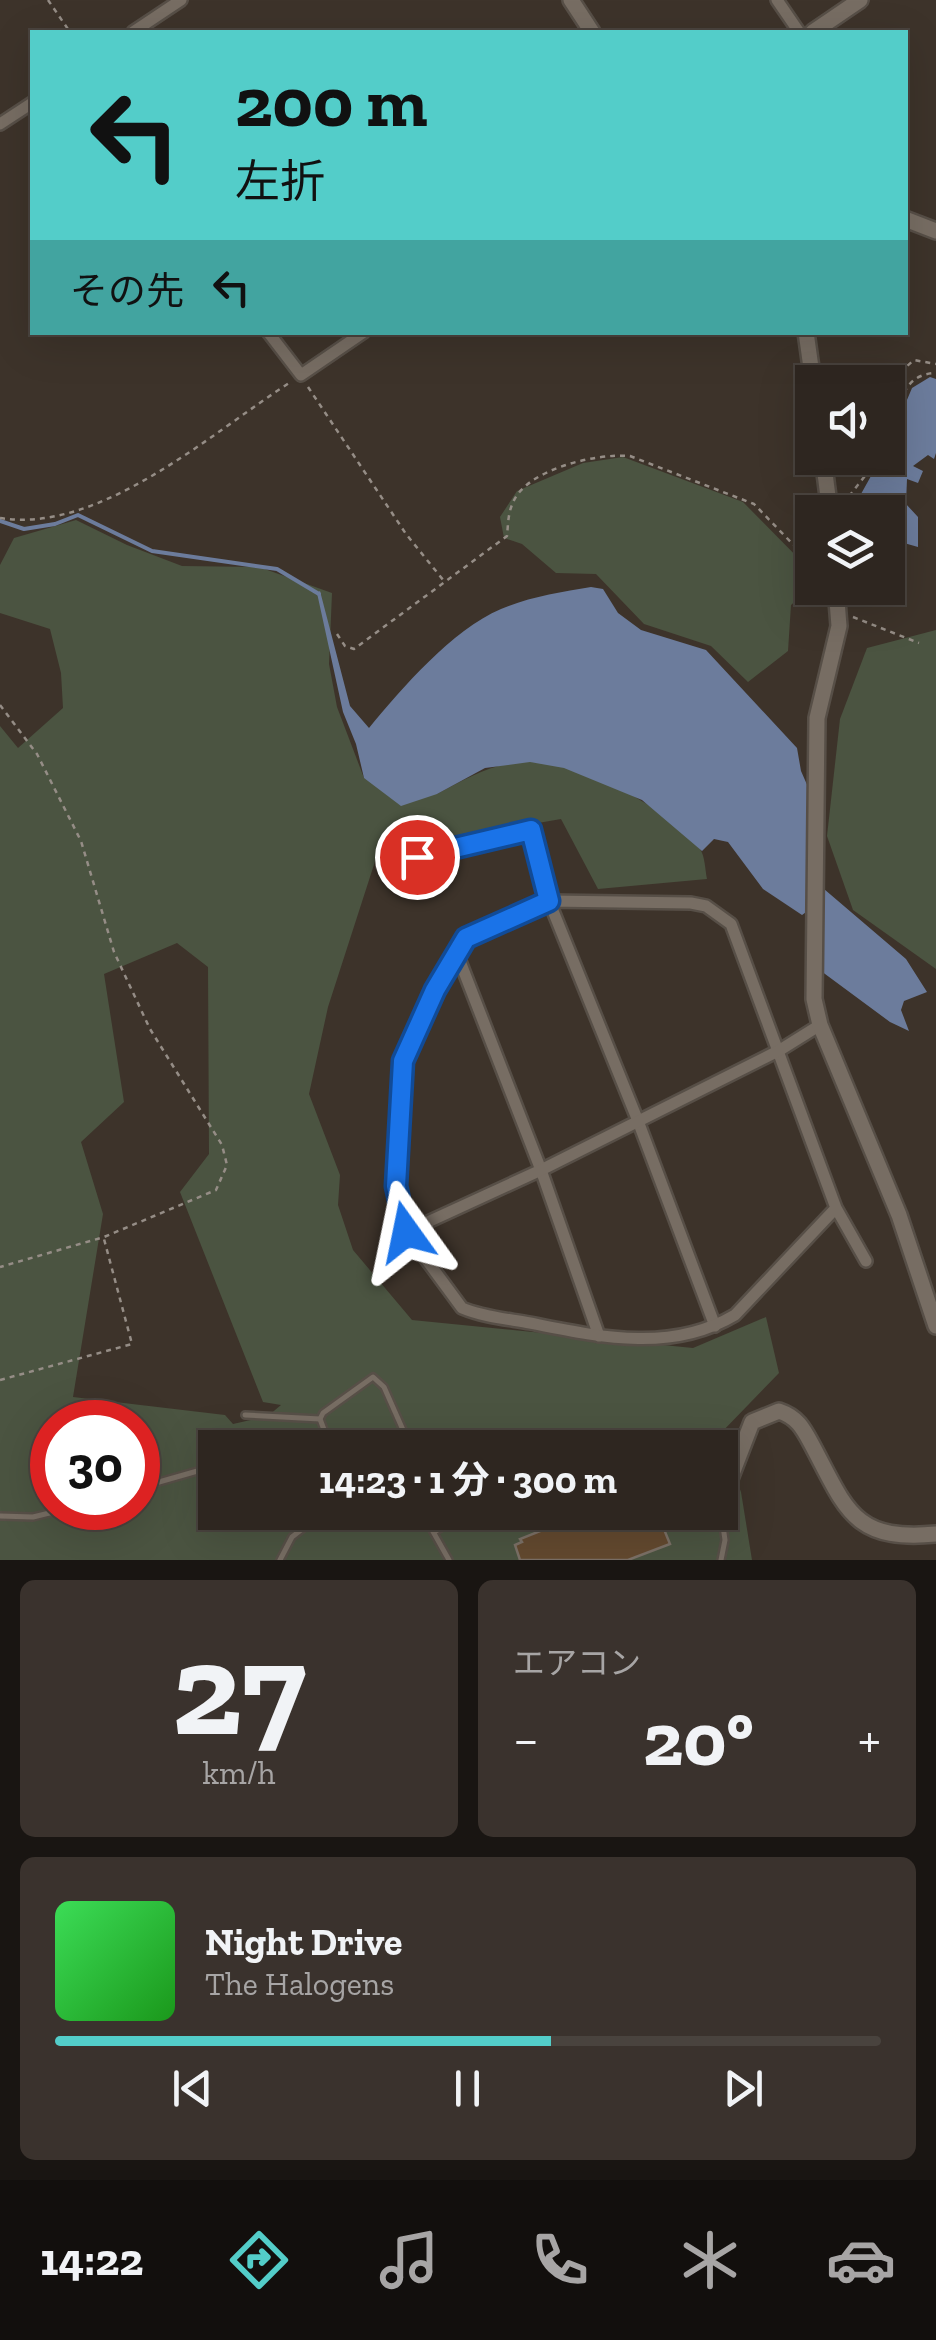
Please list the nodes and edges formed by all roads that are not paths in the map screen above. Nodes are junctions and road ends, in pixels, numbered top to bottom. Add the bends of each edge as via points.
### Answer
1 (181, 0) edge
2 (571, 0) edge
3 (777, 0) edge
4 (860, 0) edge
5 (136, 30) edge
6 (591, 30) edge
7 (797, 30) edge
8 (815, 30) edge
9 (30, 104) edge
10 (0, 124) edge
11 (908, 219) edge
12 (936, 231) edge
13 (270, 335) edge
14 (360, 335) edge
15 (806, 335) edge
16 (811, 365) edge
17 (837, 605) edge
18 (383, 866) dead end
19 (549, 901) junction
20 (456, 951) junction
21 (820, 1025) junction
22 (780, 1050) junction
23 (638, 1121) junction
24 (541, 1170) junction
25 (836, 1208) junction
26 (406, 1232) junction
27 (866, 1261) dead end
28 (935, 1318) edge
29 (715, 1326) junction
30 (599, 1336) junction
31 (245, 1415) dead end
32 (320, 1420) junction
33 (324, 1430) edge
34 (403, 1430) edge
35 (738, 1458) edge
36 (198, 1471) edge
37 (160, 1482) edge
38 (0, 1516) edge
39 (30, 1516) edge
40 (301, 1530) edge
41 (437, 1530) edge
42 (724, 1530) edge
43 (434, 1532) joint
44 (936, 1534) edge
45 (280, 1560) edge
46 (449, 1560) edge
47 (721, 1560) edge

1 - 5 street
2 - 6 street
3 - 7 street
4 - 8 street
9 - 10 street
11 - 12 street
13 - 14 street via 301,375
15 - 16 street
17 - 21 street via 817,718 812,910
18 - 19 street via 531,830
19 - 20 street via 466,938
19 - 22 street via 691,903 718,912 731,924
19 - 23 street
20 - 24 street
20 - 26 street via 403,1061 396,1186
21 - 22 street
21 - 28 street via 900,1215
22 - 23 street
22 - 25 street
23 - 24 street
23 - 29 street
24 - 26 street
24 - 30 street
25 - 27 street
25 - 29 street via 735,1314
26 - 30 street via 462,1308
29 - 30 street via 658,1341
31 - 32 lane
32 - 33 lane
32 - 34 lane via 373,1377
35 - 44 street via 752,1422 779,1412 801,1425 858,1520 893,1536
36 - 37 lane
38 - 39 lane
40 - 45 lane
41 - 43 lane
42 - 47 lane
43 - 46 lane

